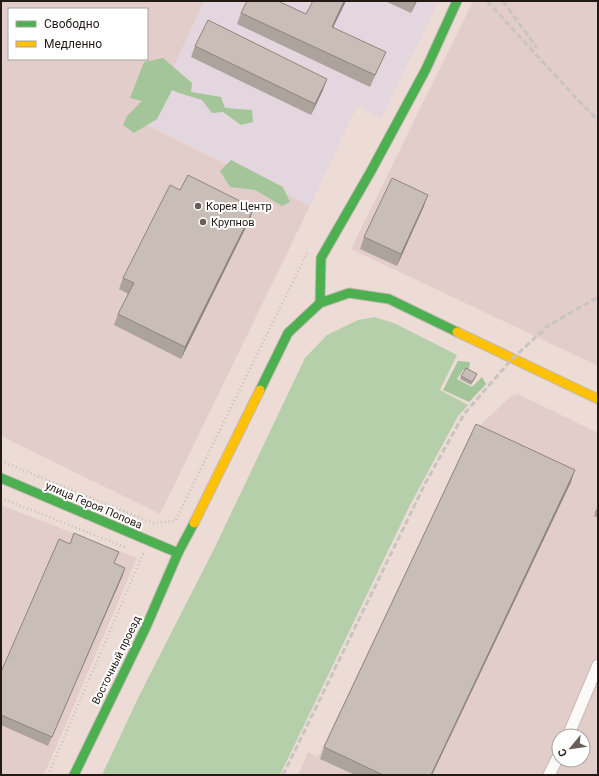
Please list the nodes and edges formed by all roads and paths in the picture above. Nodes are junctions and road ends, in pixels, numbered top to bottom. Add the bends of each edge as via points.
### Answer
1 (458, 1) edge
2 (308, 251) dead end
3 (320, 303) junction
4 (598, 399) edge
5 (1, 460) edge
6 (1, 478) edge
7 (1, 498) edge
8 (129, 549) dead end
9 (136, 552) dead end
10 (178, 553) junction
11 (598, 665) edge
12 (571, 728) edge
13 (48, 775) edge
14 (74, 775) edge

1 - 3 street via 426,69 321,258
2 - 5 path via 176,521 153,523
3 - 4 street via 349,293 388,299
3 - 10 street, Восточный проезд via 288,333
6 - 10 street, улица Героя Попова
7 - 8 path
9 - 13 path via 143,554
10 - 14 street, Восточный проезд via 146,627
11 - 12 street

